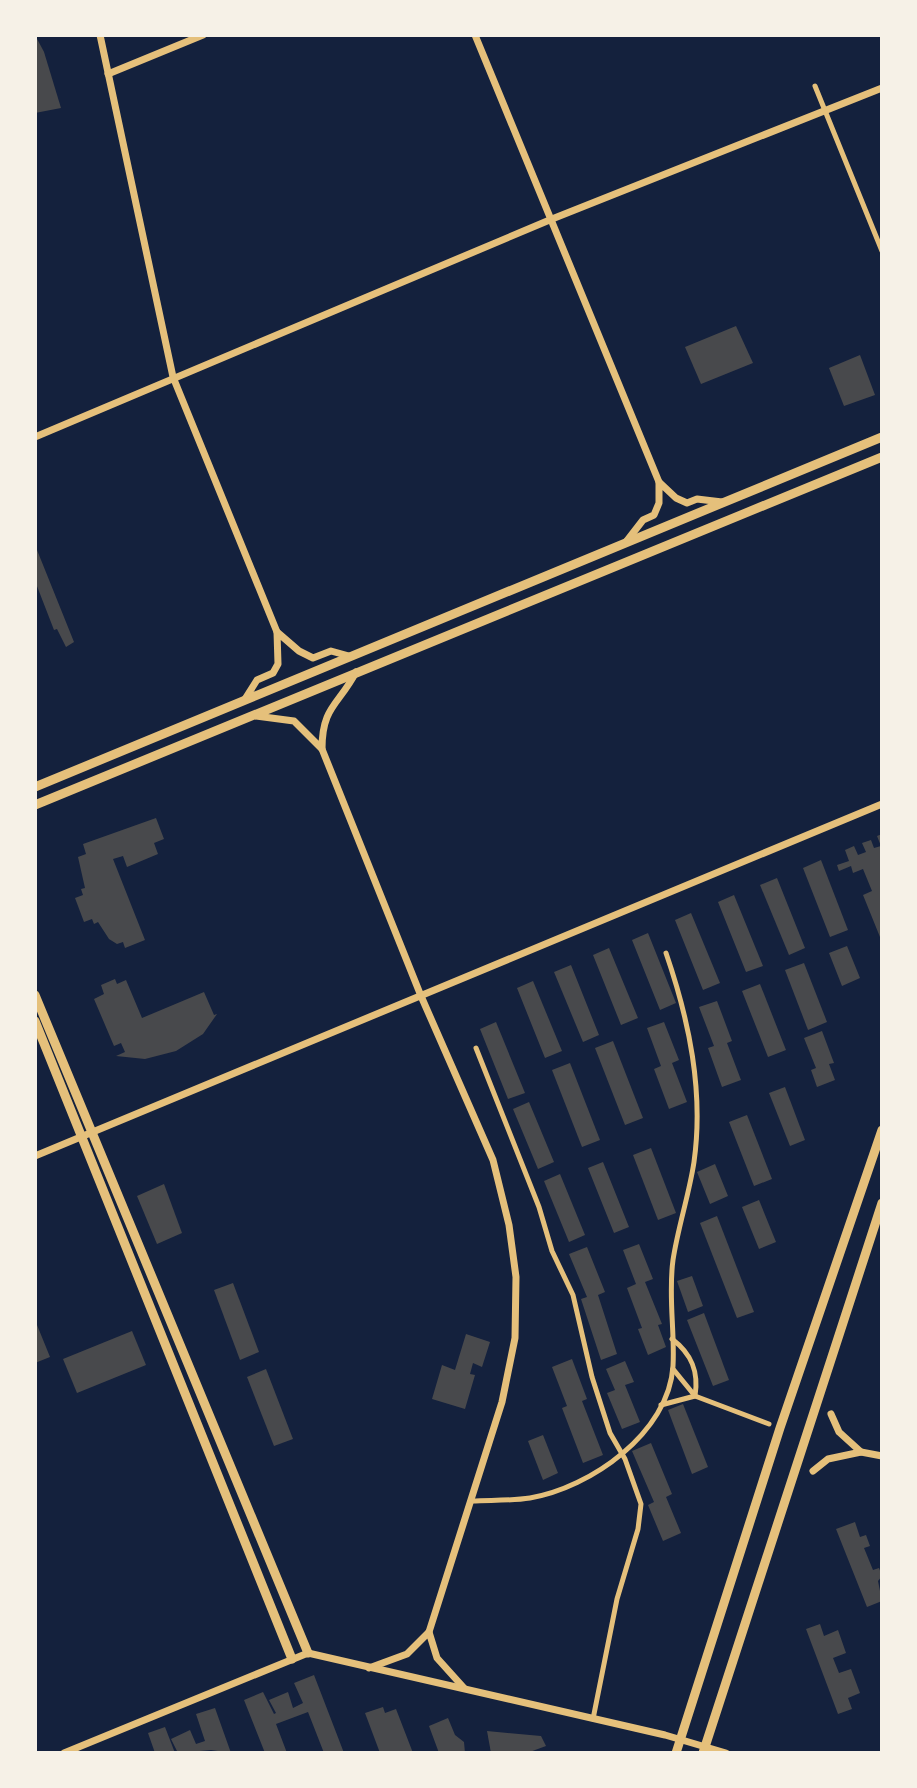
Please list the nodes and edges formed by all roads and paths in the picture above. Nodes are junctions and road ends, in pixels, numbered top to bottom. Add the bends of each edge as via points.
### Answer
1 (100, 35) edge
2 (203, 35) edge
3 (475, 35) edge
4 (108, 74) junction
5 (815, 86) dead end
6 (882, 88) edge
7 (825, 112) junction
8 (552, 219) junction
9 (882, 251) edge
10 (173, 377) junction
11 (35, 437) edge
12 (882, 437) edge
13 (882, 457) edge
14 (659, 482) junction
15 (723, 502) junction
16 (626, 542) junction
17 (277, 632) junction
18 (349, 656) junction
19 (356, 672) junction
20 (245, 699) junction
21 (252, 715) junction
22 (322, 748) junction
23 (35, 787) edge
24 (882, 804) edge
25 (35, 805) edge
26 (666, 953) dead end
27 (35, 995) edge
28 (421, 996) junction
29 (35, 1021) edge
30 (476, 1048) dead end
31 (882, 1130) edge
32 (87, 1134) junction
33 (35, 1156) edge
34 (882, 1203) edge
35 (672, 1339) junction
36 (673, 1369) junction
37 (695, 1396) junction
38 (661, 1405) junction
39 (831, 1415) dead end
40 (768, 1424) dead end
41 (861, 1452) junction
42 (621, 1454) junction
43 (882, 1456) edge
44 (813, 1471) dead end
45 (471, 1501) junction
46 (429, 1632) junction
47 (308, 1653) junction
48 (292, 1659) junction
49 (368, 1668) junction
50 (464, 1689) junction
51 (593, 1719) junction
52 (680, 1740) junction
53 (704, 1750) edge
54 (64, 1753) edge
55 (676, 1753) edge
56 (726, 1753) edge

1 - 4 street
2 - 4 street
3 - 8 street
4 - 10 street
5 - 7 street
6 - 7 street
7 - 8 street
7 - 9 street
8 - 10 street
8 - 14 street
10 - 11 street
10 - 17 street
12 - 15 main road
13 - 19 main road
14 - 15 street via 687,503 697,499
14 - 16 street via 654,515 643,520
15 - 16 main road
16 - 18 main road
17 - 18 street via 313,658 331,651
17 - 20 street via 278,664 273,673 257,680
18 - 20 main road
19 - 21 main road
19 - 22 street via 331,705 322,726
20 - 23 main road
21 - 22 street via 294,721
21 - 25 main road
22 - 28 street
24 - 28 street
26 - 35 street via 681,996 699,1110 674,1260
27 - 32 main road
28 - 32 street
28 - 45 street via 493,1160 516,1277 515,1338 492,1441
29 - 32 main road
30 - 42 street via 573,1295 592,1377
31 - 52 main road
32 - 33 street
32 - 47 main road
32 - 48 main road
34 - 53 main road
35 - 36 street
35 - 37 street via 693,1362
36 - 37 street
36 - 38 street
37 - 38 street
37 - 40 street
38 - 42 street via 646,1431
39 - 41 street via 839,1432
41 - 43 street
41 - 44 street via 828,1459
42 - 45 street via 580,1483 552,1492
42 - 51 street via 641,1504
45 - 46 street
46 - 49 street via 407,1654
46 - 50 street via 437,1658
47 - 48 street
47 - 49 street
48 - 54 street
49 - 50 street
50 - 51 street
51 - 52 street
52 - 53 street
52 - 55 main road
53 - 56 street

